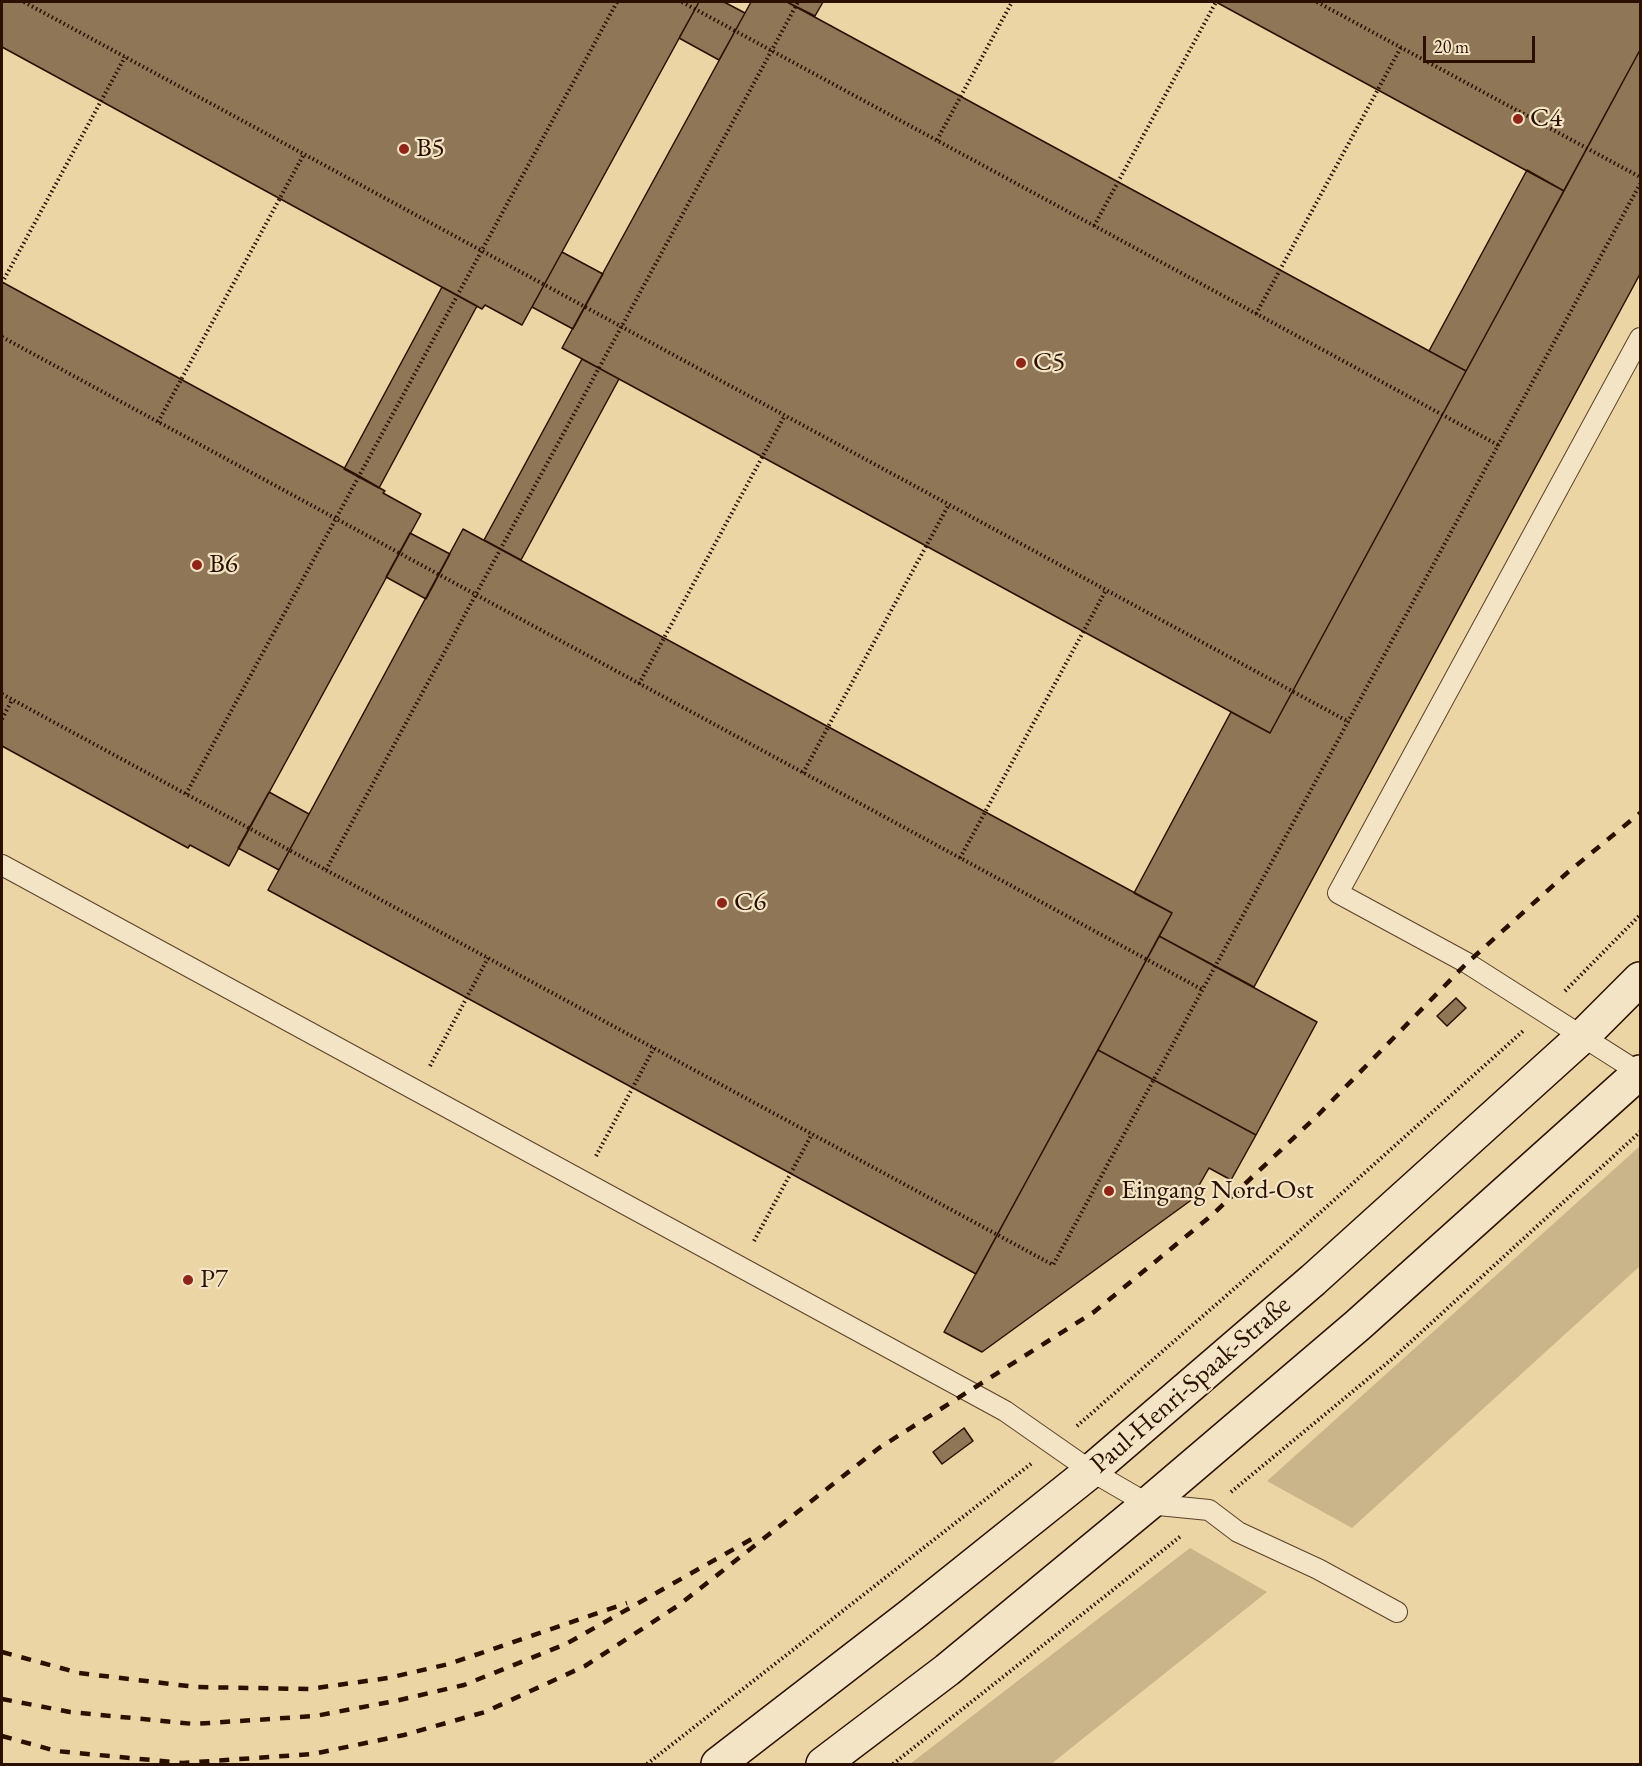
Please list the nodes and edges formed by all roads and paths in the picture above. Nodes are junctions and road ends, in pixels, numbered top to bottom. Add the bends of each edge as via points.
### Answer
1 (24, 2) edge
2 (617, 2) edge
3 (682, 2) edge
4 (798, 2) edge
5 (1012, 2) edge
6 (1216, 2) edge
7 (1317, 2) edge
8 (1401, 47) junction
9 (771, 50) junction
10 (125, 57) junction
11 (937, 140) junction
12 (304, 154) junction
13 (1641, 177) edge
14 (1641, 184) edge
15 (1094, 226) junction
16 (482, 250) junction
17 (2, 283) edge
18 (1256, 314) junction
19 (621, 326) junction
20 (2, 337) edge
21 (1639, 346) edge
22 (785, 415) junction
23 (158, 422) junction
24 (1498, 446) junction
25 (949, 504) junction
26 (336, 519) junction
27 (1106, 590) junction
28 (475, 595) junction
29 (639, 684) junction
30 (2, 694) edge
31 (12, 699) junction
32 (2, 719) edge
33 (1349, 722) junction
34 (803, 773) junction
35 (186, 794) junction
36 (960, 858) junction
37 (2, 865) edge
38 (326, 870) junction
39 (1641, 915) edge
40 (488, 958) junction
41 (1641, 979) edge
42 (1203, 990) junction
43 (1544, 1011) junction
44 (1583, 1036) junction
45 (654, 1048) junction
46 (1640, 1073) edge
47 (416, 1090) junction
48 (1641, 1132) edge
49 (812, 1134) junction
50 (582, 1180) junction
51 (740, 1266) junction
52 (1054, 1445) junction
53 (1091, 1471) junction
54 (1148, 1504) junction
55 (1209, 1510) junction
56 (1397, 1612) dead end
57 (647, 1764) edge
58 (718, 1764) edge
59 (823, 1764) edge
60 (893, 1764) edge

1 - 10 path
2 - 16 path
3 - 9 path
4 - 9 path
5 - 11 path
6 - 15 path
7 - 8 path
8 - 13 path
8 - 18 path
9 - 11 path
9 - 19 path
10 - 12 path
10 - 17 path
11 - 15 path
12 - 16 path
12 - 23 path
14 - 24 path
15 - 18 path
16 - 19 path
16 - 26 path
18 - 24 path
19 - 22 path
19 - 28 path
20 - 23 path
21 - 43 lane via 1338,893 1467,963
22 - 25 path
22 - 29 path
23 - 26 path
24 - 33 path
25 - 27 path
25 - 34 path
26 - 28 path
26 - 35 path
27 - 33 path
27 - 36 path
28 - 29 path
28 - 38 path
29 - 34 path
30 - 31 path
31 - 32 path
31 - 35 path
33 - 42 path
34 - 36 path
35 - 38 path
36 - 42 path
37 - 47 lane
38 - 40 path
39 - 43 path
40 - 45 path
40 - 47 path
41 - 44 main road, Paul-Henri-Spaak-Straße
42 - 49 path via 1053,1265
43 - 44 lane
43 - 52 path
44 - 46 lane
44 - 53 main road, Paul-Henri-Spaak-Straße via 1313,1280
45 - 49 path
45 - 50 path
46 - 54 main road via 1358,1325
47 - 50 lane
48 - 55 path via 1392,1359
49 - 51 path
50 - 51 lane
51 - 52 lane via 1005,1411
52 - 53 lane
52 - 57 path
53 - 54 lane
53 - 58 main road, Paul-Henri-Spaak-Straße
54 - 55 lane
54 - 59 main road via 947,1670
55 - 56 lane via 1238,1532
55 - 60 path via 1169,1548

